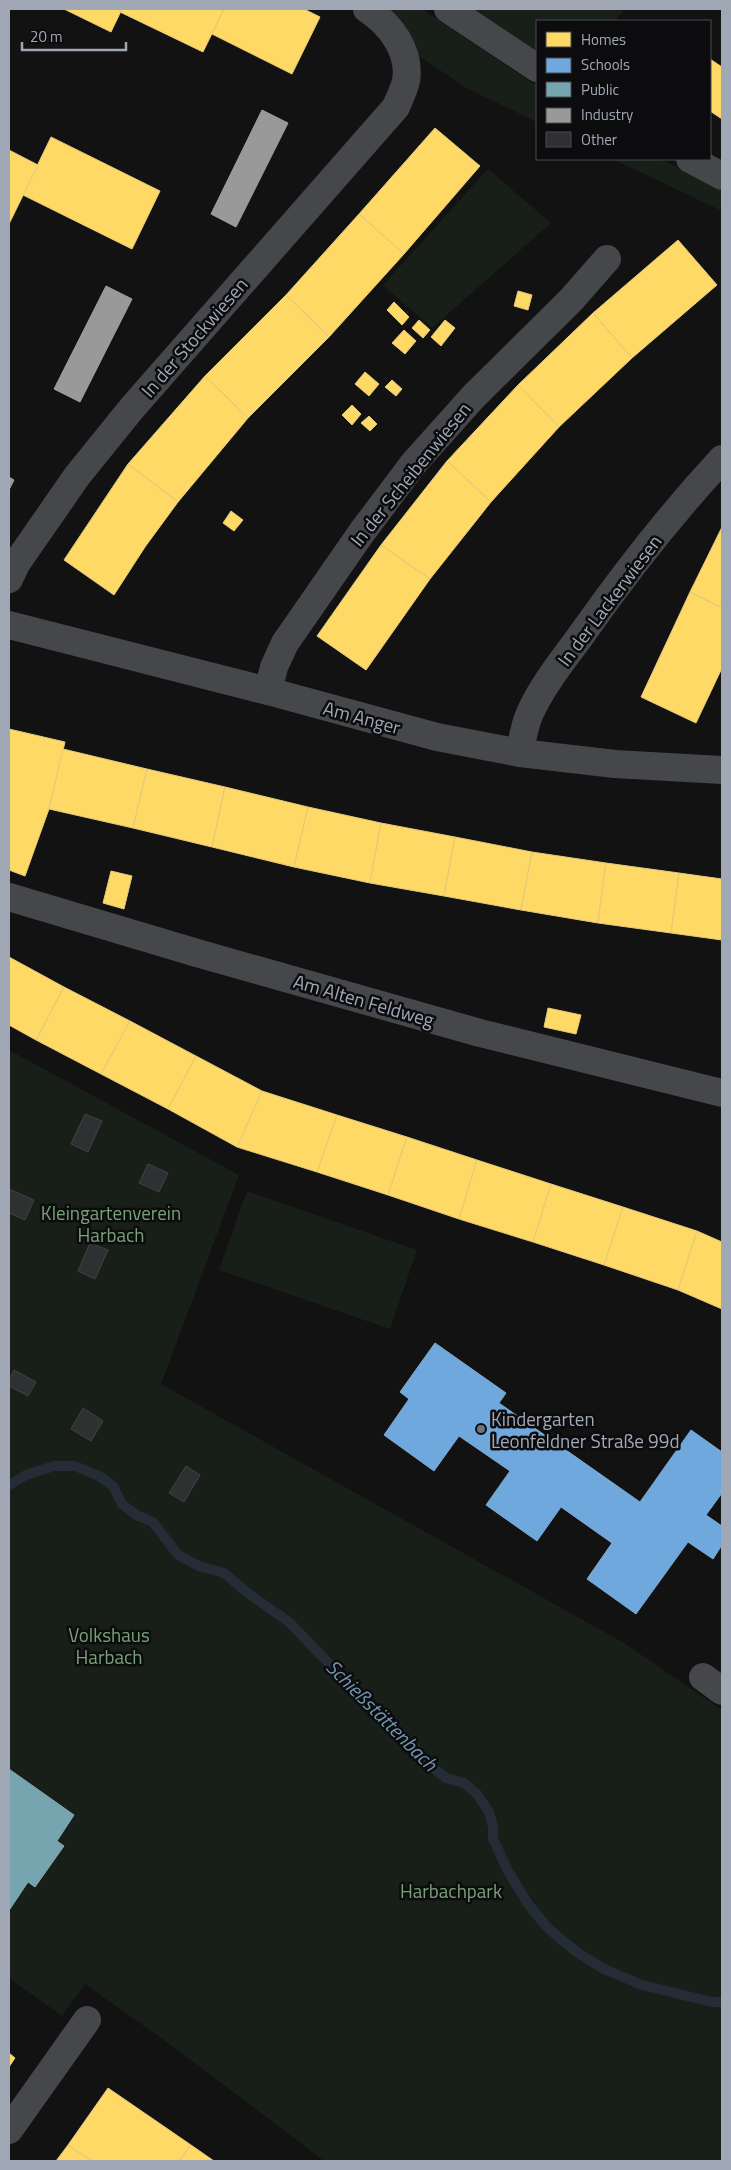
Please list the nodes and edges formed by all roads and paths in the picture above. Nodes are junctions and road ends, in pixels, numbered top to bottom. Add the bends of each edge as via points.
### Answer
1 (367, 9) edge
2 (448, 9) edge
3 (536, 67) edge
4 (692, 160) edge
5 (722, 176) edge
6 (607, 259) dead end
7 (722, 460) edge
8 (9, 579) edge
9 (9, 625) edge
10 (268, 691) junction
11 (520, 753) junction
12 (722, 770) edge
13 (9, 897) edge
14 (722, 1093) edge
15 (86, 2020) dead end
16 (9, 2130) edge

1 - 8 street, In der Stockwiesen via 398,38 406,62 406,81 396,107 132,408 77,476
2 - 3 street
4 - 5 street
6 - 10 street, In der Scheibenwiesen via 414,463 285,643
7 - 11 street, In der Lackerwiesen via 659,532 546,684 529,714
9 - 10 street, Am Anger
10 - 11 street, Am Anger via 437,737
11 - 12 street, Am Anger via 615,764
13 - 14 street, Am Alten Feldweg via 480,1033
15 - 16 street

